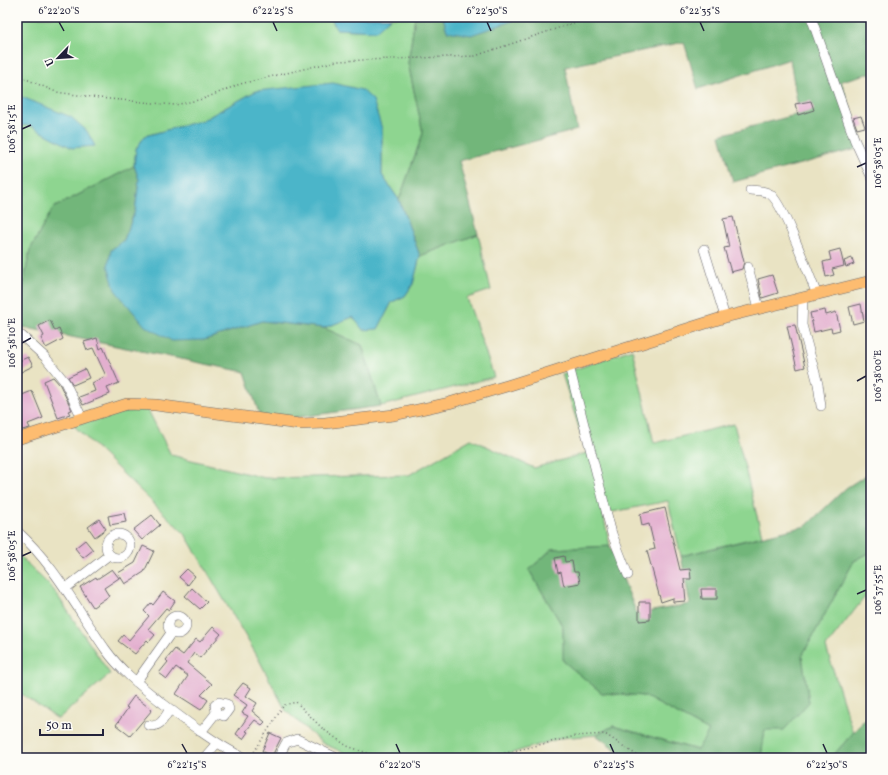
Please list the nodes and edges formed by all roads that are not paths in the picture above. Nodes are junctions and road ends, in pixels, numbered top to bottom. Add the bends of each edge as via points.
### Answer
1 (811, 17) edge
2 (871, 176) edge
3 (750, 190) dead end
4 (704, 249) dead end
5 (748, 267) dead end
6 (871, 281) edge
7 (817, 294) junction
8 (803, 298) junction
9 (759, 308) junction
10 (725, 317) junction
11 (17, 336) edge
12 (569, 366) junction
13 (821, 406) dead end
14 (82, 418) junction
15 (17, 440) edge
16 (17, 531) edge
17 (109, 555) dead end
18 (628, 575) dead end
19 (66, 588) junction
20 (171, 633) dead end
21 (136, 682) junction
22 (170, 708) junction
23 (216, 714) dead end
24 (148, 725) dead end
25 (201, 732) junction
26 (217, 743) junction
27 (204, 758) edge
28 (249, 758) edge
29 (278, 758) edge
30 (337, 758) edge
31 (546, 758) edge
32 (557, 758) edge

1 - 2 street
3 - 7 street via 764,191 772,195 784,214
4 - 10 street
5 - 9 street
6 - 7 main road
7 - 8 main road
8 - 9 main road
8 - 13 street via 802,325 818,384
9 - 10 main road
10 - 12 main road
11 - 14 street via 22,336 45,357 66,382
12 - 14 main road via 449,402 394,415 325,423 299,424 156,405 127,404
12 - 18 street via 612,534
14 - 15 main road
16 - 19 street via 38,552
17 - 19 street
19 - 21 street via 107,651
20 - 21 street
21 - 22 street
22 - 24 street via 159,725
22 - 25 street
23 - 25 street
25 - 26 street
26 - 27 street
26 - 28 street
29 - 30 street via 286,742 297,739
31 - 32 street

